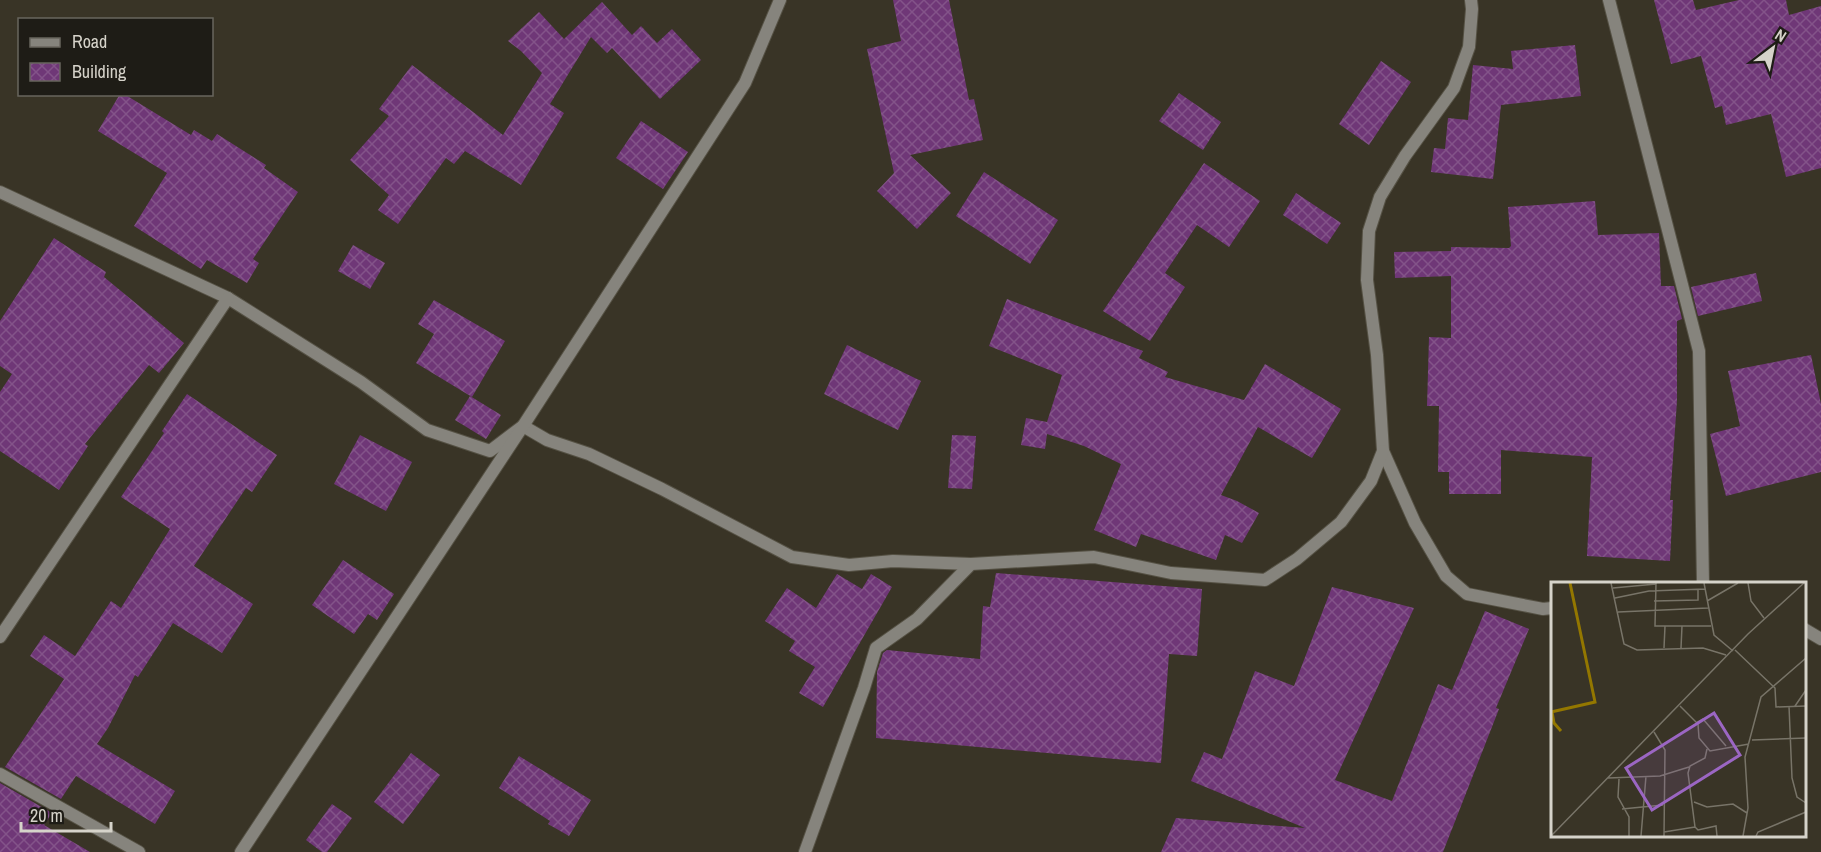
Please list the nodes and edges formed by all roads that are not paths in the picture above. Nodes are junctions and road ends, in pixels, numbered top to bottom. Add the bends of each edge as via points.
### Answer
1 (780, 0) edge
2 (1471, 0) edge
3 (1609, 0) edge
4 (0, 192) edge
5 (228, 298) junction
6 (523, 426) junction
7 (1383, 452) junction
8 (971, 564) junction
9 (1703, 582) edge
10 (1551, 608) edge
11 (1806, 630) edge
12 (0, 637) edge
13 (1821, 639) edge
14 (0, 774) edge
15 (139, 852) edge
16 (241, 852) edge
17 (805, 852) edge

1 - 6 street via 745,83
2 - 7 street via 1469,47 1454,88 1380,197 1369,231 1367,280 1377,355
3 - 9 street via 1699,351
4 - 5 street
5 - 6 street via 361,382 428,430 490,451
5 - 12 street
6 - 8 street via 546,440 589,454 652,484 792,557 849,565 893,561
6 - 16 street
7 - 8 street via 1371,481 1341,522 1265,580 1171,573 1094,557
7 - 10 street via 1415,523 1446,576 1467,594
8 - 17 street via 917,619 876,648
11 - 13 street
14 - 15 street

